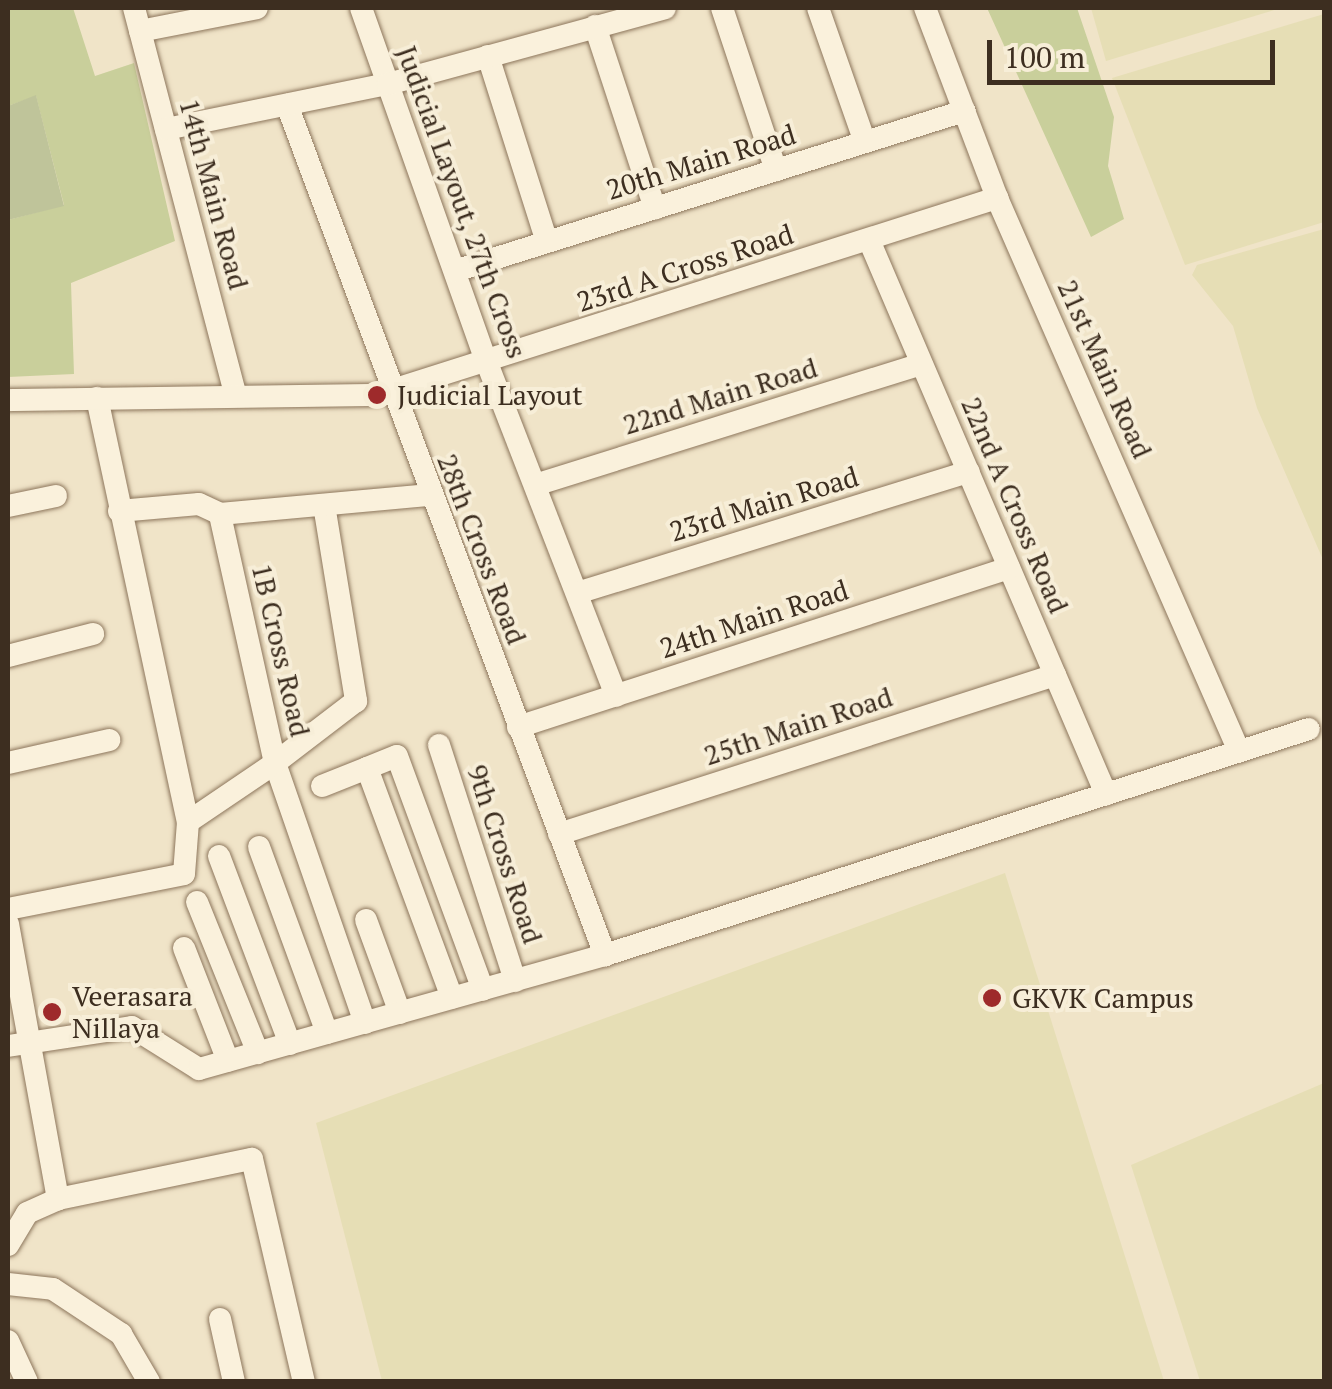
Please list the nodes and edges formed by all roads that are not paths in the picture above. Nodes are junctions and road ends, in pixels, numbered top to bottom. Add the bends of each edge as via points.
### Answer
1 (134, 8) edge
2 (257, 8) edge
3 (361, 8) edge
4 (665, 8) edge
5 (722, 8) edge
6 (818, 8) edge
7 (925, 8) edge
8 (595, 26) junction
9 (140, 31) junction
10 (488, 56) junction
11 (388, 84) junction
12 (287, 106) junction
13 (964, 111) junction
14 (166, 129) junction
15 (865, 142) junction
16 (776, 170) junction
17 (998, 198) junction
18 (655, 208) junction
19 (869, 240) junction
20 (547, 242) junction
21 (454, 270) junction
22 (487, 363) junction
23 (922, 364) junction
24 (390, 391) junction
25 (236, 396) junction
26 (97, 398) junction
27 (8, 400) edge
28 (968, 472) junction
29 (535, 485) junction
30 (56, 496) dead end
31 (430, 496) junction
32 (324, 505) junction
33 (8, 506) edge
34 (120, 511) junction
35 (220, 514) junction
36 (1009, 568) junction
37 (577, 593) junction
38 (92, 634) dead end
39 (8, 656) edge
40 (1055, 675) junction
41 (616, 696) junction
42 (518, 728) junction
43 (1309, 729) dead end
44 (108, 740) dead end
45 (438, 745) dead end
46 (1239, 751) junction
47 (8, 763) edge
48 (275, 763) junction
49 (367, 768) junction
50 (322, 786) dead end
51 (1106, 794) junction
52 (188, 822) junction
53 (558, 834) junction
54 (259, 847) dead end
55 (219, 856) dead end
56 (197, 902) dead end
57 (8, 909) edge
58 (366, 920) dead end
59 (8, 924) edge
60 (184, 948) dead end
61 (605, 955) junction
62 (514, 981) junction
63 (483, 990) junction
64 (452, 998) junction
65 (400, 1013) junction
66 (365, 1023) junction
67 (327, 1034) junction
68 (290, 1044) junction
69 (17, 1045) edge
70 (258, 1053) junction
71 (228, 1061) junction
72 (58, 1199) junction
73 (17, 1216) edge
74 (8, 1244) edge
75 (8, 1284) edge
76 (220, 1320) dead end
77 (8, 1342) edge
78 (27, 1382) edge
79 (149, 1382) edge
80 (234, 1382) edge
81 (304, 1382) edge

1 - 9 street, 14th Main Road
2 - 9 street
3 - 11 street, Judicial Layout, 27th Cross
4 - 8 street
5 - 16 street
6 - 15 street
7 - 13 street, 21st Main Road
8 - 10 street
8 - 18 street
9 - 14 street, 14th Main Road
10 - 11 street
10 - 20 street
11 - 12 street
11 - 21 street, Judicial Layout, 27th Cross
12 - 14 street
12 - 24 street, 28th Cross Road
13 - 15 street, 20th Main Road
13 - 17 street, 21st Main Road
14 - 25 street, 14th Main Road
15 - 16 street, 20th Main Road
16 - 18 street, 20th Main Road
17 - 19 street, 23rd A Cross Road
17 - 46 street, 21st Main Road
18 - 20 street, 20th Main Road
19 - 22 street, 23rd A Cross Road
19 - 23 street, 22nd A Cross Road
20 - 21 street, 20th Main Road
21 - 22 street, Judicial Layout, 27th Cross
22 - 24 street, 23rd A Cross Road
22 - 29 street, Judicial Layout, 27th Cross
23 - 28 street, 22nd A Cross Road
23 - 29 street, 22nd Main Road
24 - 25 street, 23rd A Cross Road
24 - 31 street, 28th Cross Road
25 - 26 street, 23rd A Cross Road
26 - 27 street, 23rd A Cross Road
26 - 34 street
28 - 36 street, 22nd A Cross Road
28 - 37 street, 23rd Main Road
29 - 37 street, Judicial Layout, 27th Cross
30 - 33 street
31 - 32 street
31 - 42 street, 28th Cross Road
32 - 35 street
32 - 48 street via 356,701
34 - 35 street via 199,504
34 - 52 street
35 - 48 street, 1B Cross Road
36 - 40 street, 22nd A Cross Road
36 - 41 street, 24th Main Road
37 - 41 street, Judicial Layout, 27th Cross
38 - 39 street
40 - 51 street, 22nd A Cross Road
40 - 53 street, 25th Main Road
41 - 42 street, 24th Main Road
42 - 53 street, 28th Cross Road
43 - 46 street
44 - 47 street
45 - 62 street, 9th Cross Road
46 - 51 street
48 - 52 street, 1B Cross Road
48 - 66 street
49 - 50 street
49 - 63 street via 397,756
49 - 64 street
51 - 61 street
52 - 57 street via 184,874
53 - 61 street, 28th Cross Road
54 - 67 street
55 - 68 street
56 - 70 street
58 - 65 street
59 - 69 street
60 - 71 street
61 - 62 street
62 - 63 street
63 - 64 street
64 - 65 street
65 - 66 street
66 - 67 street
67 - 68 street
68 - 70 street
69 - 71 street via 132,1027 199,1069
69 - 72 street
70 - 71 street
72 - 73 street
72 - 81 street via 252,1159
73 - 74 street
75 - 79 street via 53,1289 121,1334
76 - 80 street
77 - 78 street

